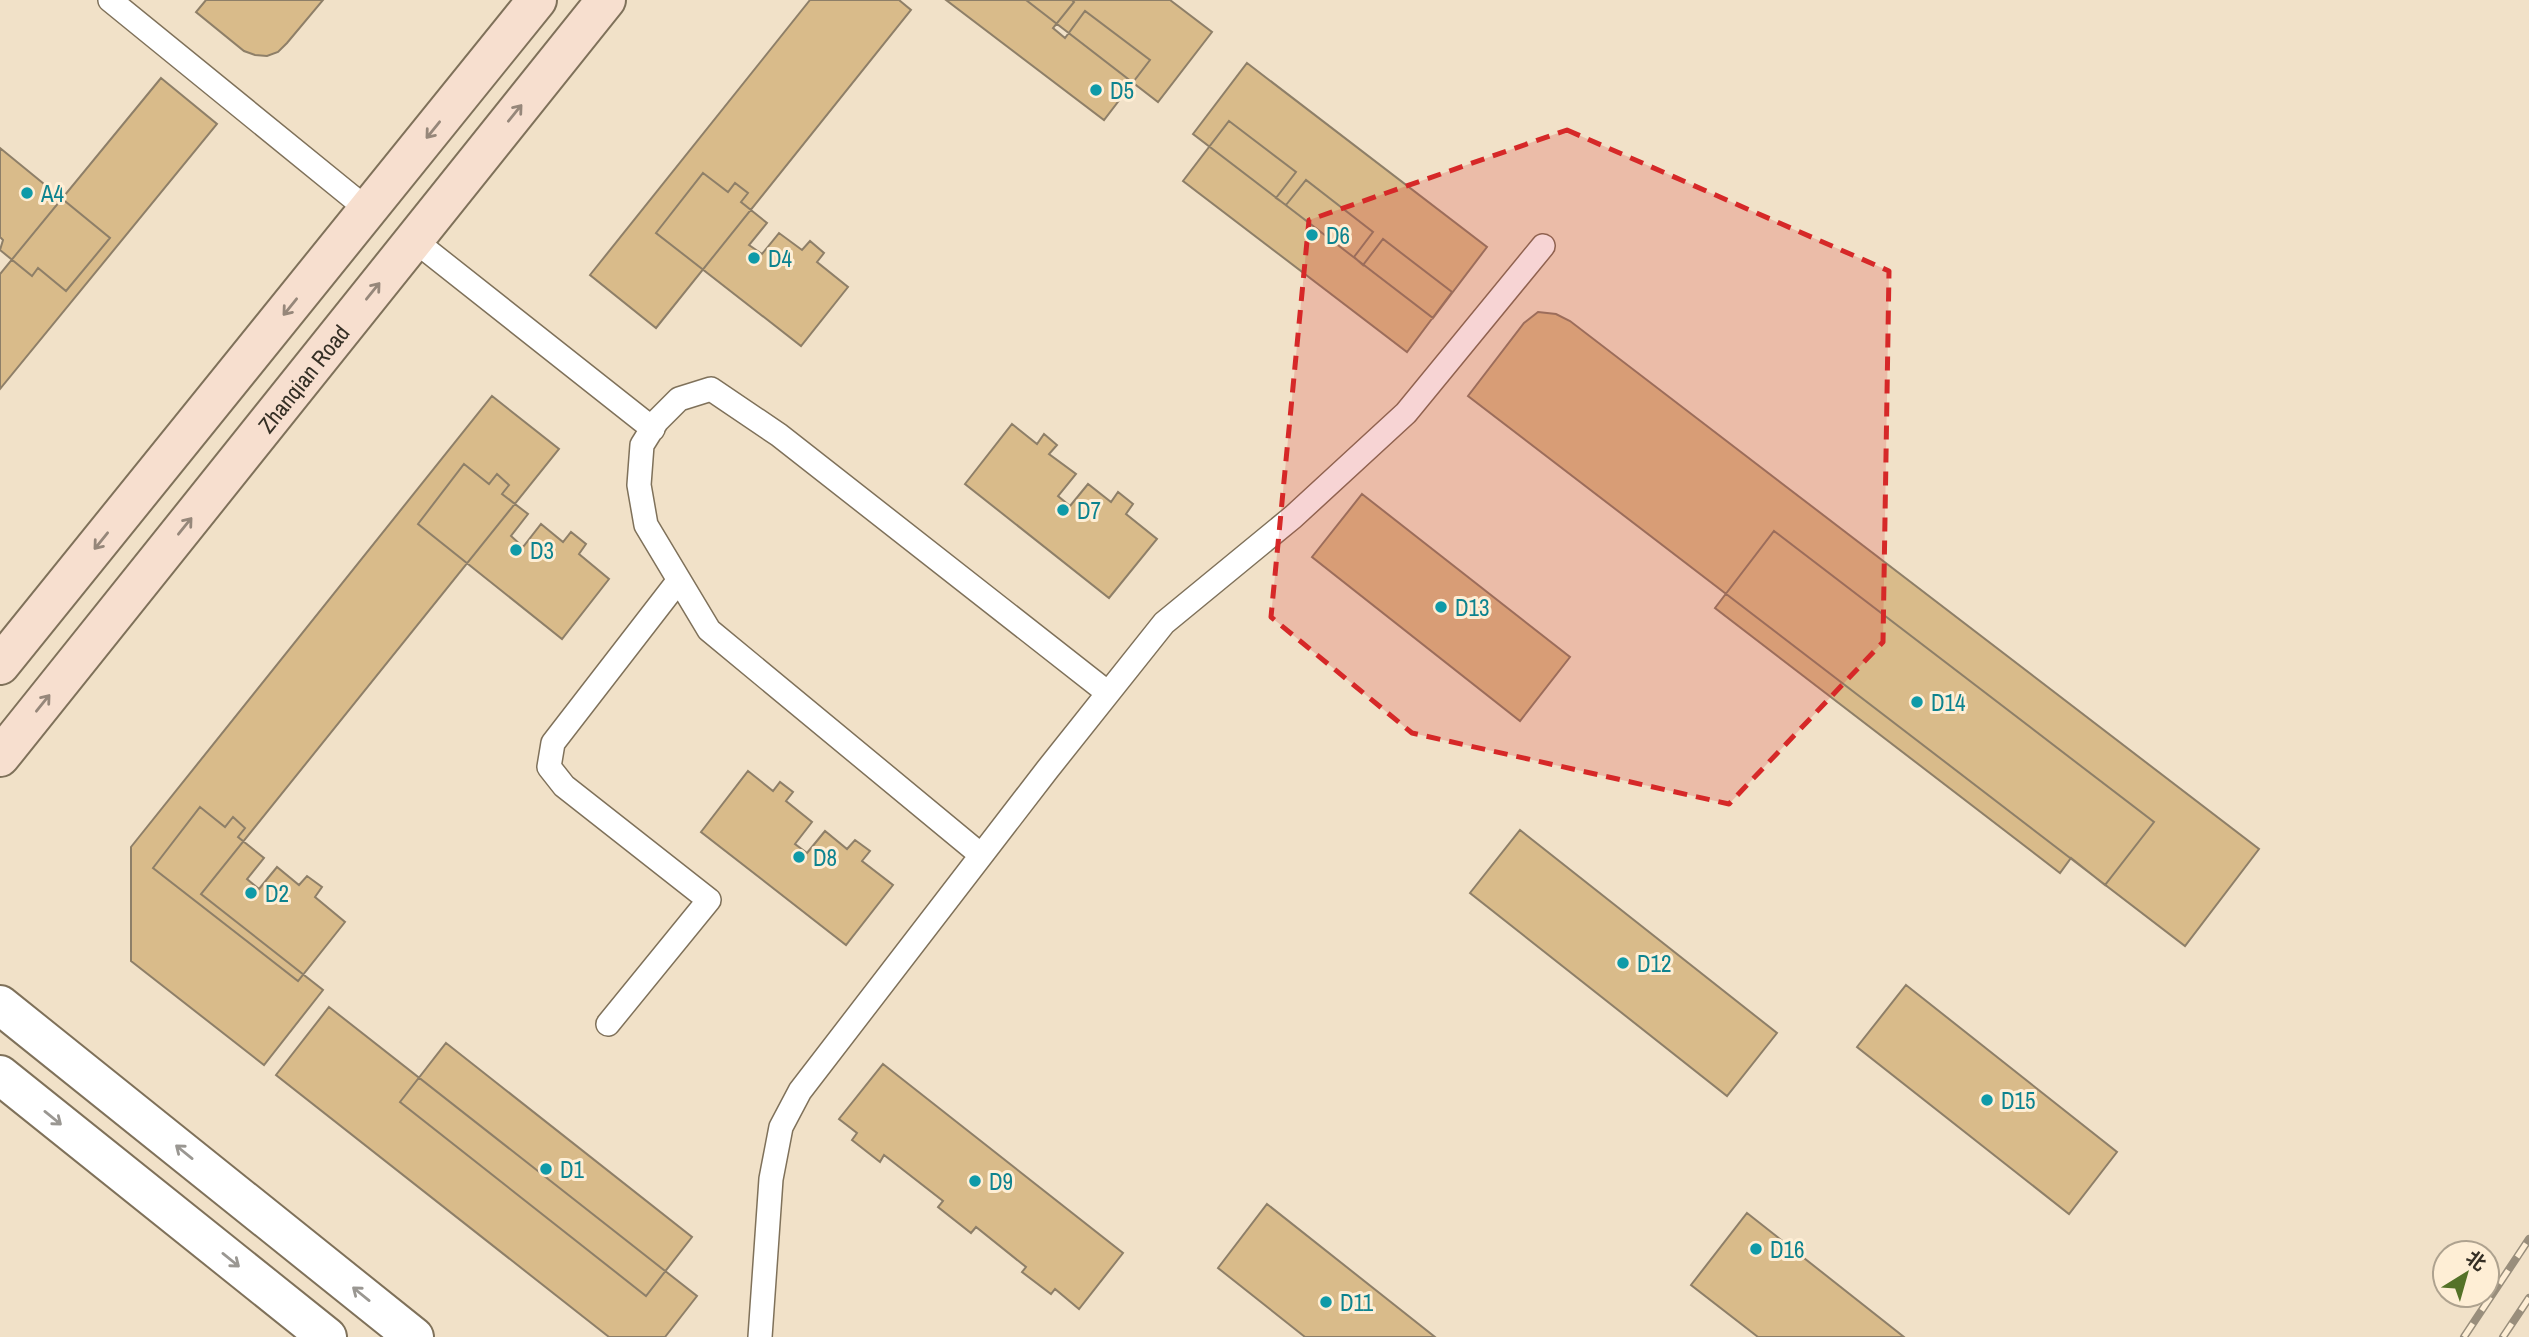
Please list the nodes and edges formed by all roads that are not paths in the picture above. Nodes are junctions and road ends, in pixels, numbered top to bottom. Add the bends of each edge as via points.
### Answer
1 (110, 0) edge
2 (537, 0) edge
3 (606, 0) edge
4 (368, 209) junction
5 (414, 240) junction
6 (1543, 246) dead end
7 (653, 429) junction
8 (679, 580) junction
9 (0, 666) edge
10 (1108, 693) junction
11 (0, 757) edge
12 (981, 855) junction
13 (0, 1005) edge
14 (608, 1024) dead end
15 (0, 1075) edge
16 (327, 1337) edge
17 (414, 1337) edge
18 (760, 1337) edge

1 - 4 lane
2 -> 4 street
5 -> 3 street, Zhanqian Road
4 -> 9 street
5 - 7 lane
11 -> 5 street, Zhanqian Road
6 - 10 lane via 1406,413 1293,517 1164,623
7 - 8 lane via 642,445 639,485 646,525
7 - 10 lane via 679,399 711,389 779,435
8 - 12 lane via 709,630
8 - 14 lane via 553,743 549,767 564,786 709,900
10 - 12 lane
12 - 18 lane via 800,1091 781,1127 771,1179
17 -> 13 street
15 -> 16 street

